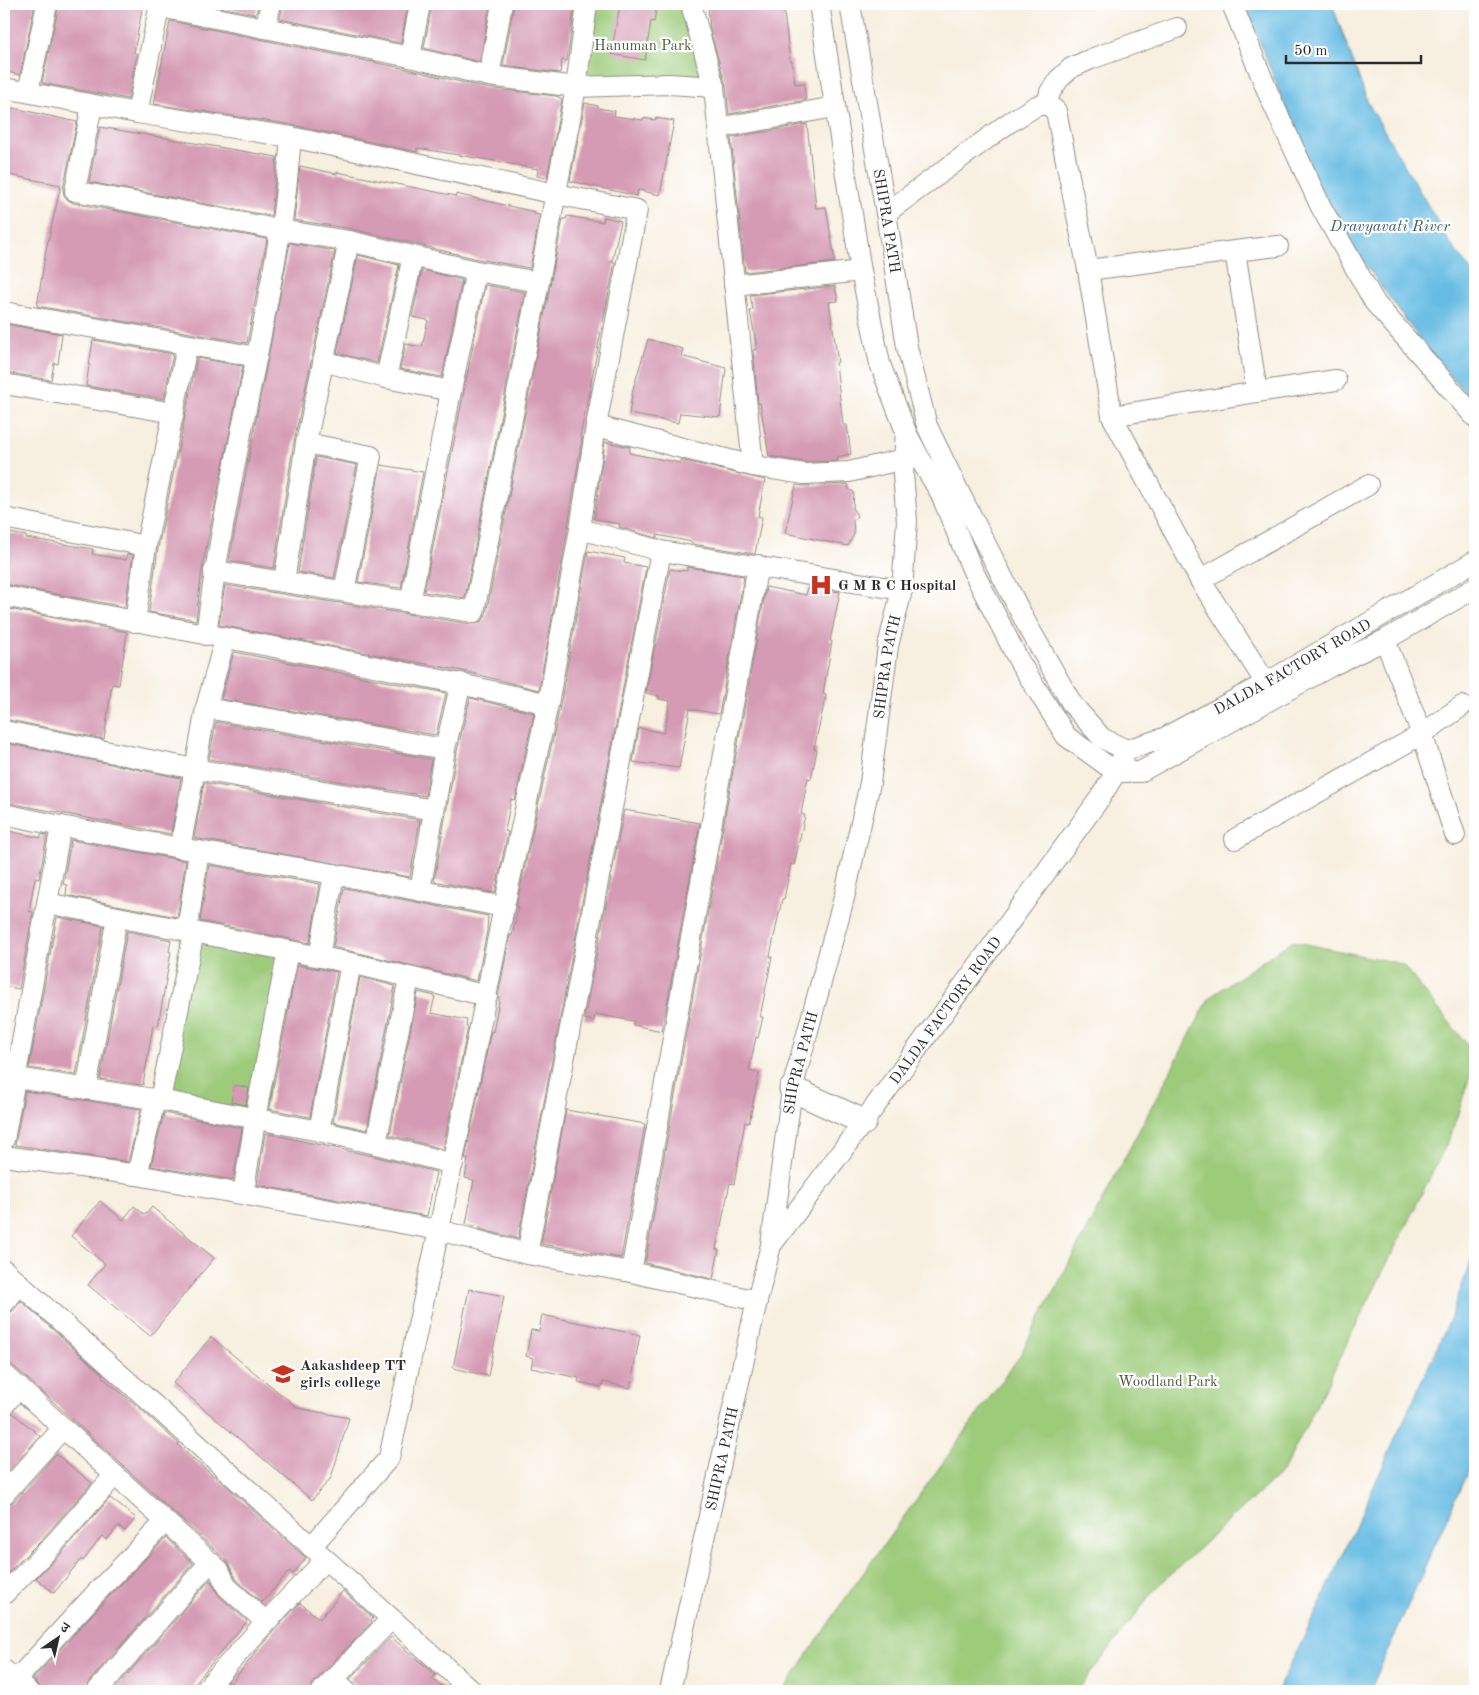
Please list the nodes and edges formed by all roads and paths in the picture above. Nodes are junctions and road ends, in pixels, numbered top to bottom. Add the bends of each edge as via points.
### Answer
1 (47, 4) edge
2 (271, 4) edge
3 (420, 4) edge
4 (502, 4) edge
5 (587, 4) edge
6 (690, 4) edge
7 (819, 4) edge
8 (850, 4) edge
9 (1232, 4) edge
10 (160, 6) edge
11 (265, 28) junction
12 (1177, 28) dead end
13 (410, 57) junction
14 (489, 76) junction
15 (576, 87) junction
16 (714, 87) junction
17 (4, 88) edge
18 (28, 92) junction
19 (1047, 104) junction
20 (92, 105) junction
21 (835, 108) junction
22 (137, 113) junction
23 (718, 128) junction
24 (291, 137) junction
25 (556, 194) junction
26 (886, 213) junction
27 (281, 230) junction
28 (349, 241) junction
29 (1278, 246) dead end
30 (1235, 251) junction
31 (413, 256) junction
32 (861, 270) junction
33 (1088, 270) junction
34 (476, 271) junction
35 (539, 282) junction
36 (734, 285) junction
37 (4, 312) edge
38 (187, 346) junction
39 (257, 357) junction
40 (323, 361) junction
41 (386, 378) junction
42 (1336, 380) dead end
43 (4, 384) edge
44 (451, 391) junction
45 (1257, 392) junction
46 (923, 410) junction
47 (174, 414) junction
48 (1112, 416) junction
49 (1475, 417) edge
50 (596, 426) junction
51 (906, 432) junction
52 (306, 443) junction
53 (904, 460) junction
54 (753, 466) junction
55 (1368, 485) dead end
56 (4, 518) edge
57 (580, 529) junction
58 (146, 546) junction
59 (661, 551) junction
60 (1475, 561) edge
61 (758, 566) junction
62 (214, 572) junction
63 (1200, 580) junction
64 (284, 582) junction
65 (902, 590) junction
66 (344, 591) junction
67 (1470, 591) edge
68 (4, 596) edge
69 (410, 603) junction
70 (135, 622) junction
71 (215, 637) junction
72 (1385, 640) junction
73 (461, 683) junction
74 (1266, 683) junction
75 (548, 704) junction
76 (1462, 706) dead end
77 (206, 708) junction
78 (4, 731) edge
79 (1422, 734) junction
80 (445, 748) junction
81 (1126, 750) junction
82 (195, 769) junction
83 (1116, 772) junction
84 (434, 810) junction
85 (4, 814) edge
86 (61, 826) junction
87 (1454, 835) dead end
88 (1235, 839) dead end
89 (189, 850) junction
90 (334, 874) junction
91 (420, 891) junction
92 (46, 903) junction
93 (504, 907) junction
94 (117, 918) junction
95 (191, 932) junction
96 (288, 951) junction
97 (319, 957) junction
98 (351, 963) junction
99 (409, 978) junction
100 (487, 996) junction
101 (16, 1078) junction
102 (86, 1089) junction
103 (792, 1089) junction
104 (157, 1100) junction
105 (255, 1119) junction
106 (864, 1122) junction
107 (319, 1131) junction
108 (4, 1140) edge
109 (376, 1144) junction
110 (4, 1156) edge
111 (453, 1164) junction
112 (137, 1175) junction
113 (243, 1194) junction
114 (439, 1230) junction
115 (771, 1245) junction
116 (528, 1254) junction
117 (4, 1270) edge
118 (631, 1272) junction
119 (20, 1284) junction
120 (757, 1301) junction
121 (4, 1303) edge
122 (4, 1374) edge
123 (19, 1387) junction
124 (4, 1405) edge
125 (63, 1428) junction
126 (115, 1476) junction
127 (4, 1494) edge
128 (165, 1522) junction
129 (318, 1554) junction
130 (210, 1562) junction
131 (4, 1594) edge
132 (391, 1619) junction
133 (266, 1622) junction
134 (15, 1681) edge
135 (333, 1687) edge
136 (97, 1691) edge
137 (204, 1691) edge
138 (472, 1691) edge
139 (670, 1691) edge

1 - 18 street
2 - 11 street
3 - 13 street
4 - 14 street
5 - 15 street
6 - 16 street
7 - 21 street, SHIPRA PATH
8 - 26 street, SHIPRA PATH
9 - 49 street via 1269,95 1321,207 1375,302
10 - 11 street
10 - 22 street
11 - 13 street
12 - 19 street via 1071,68 1050,92
13 - 14 street
14 - 15 street
15 - 16 street via 670,84
15 - 25 street
16 - 23 street
17 - 18 street
18 - 20 street
19 - 26 street via 1036,106 1007,124
19 - 33 street via 1056,111
20 - 22 street
20 - 27 street via 76,191
21 - 23 street
21 - 32 street, SHIPRA PATH
22 - 24 street
23 - 36 street
24 - 25 street
24 - 27 street
25 - 35 street
25 - 50 street via 637,210
26 - 46 street, SHIPRA PATH via 907,347
27 - 28 street
27 - 39 street
28 - 31 street
28 - 40 street
29 - 30 street
30 - 33 street
30 - 45 street
31 - 34 street
31 - 41 street
32 - 36 street
32 - 51 street, SHIPRA PATH via 880,364
33 - 48 street
34 - 35 street
34 - 44 street
35 - 69 street via 474,612
36 - 54 street
37 - 38 street
38 - 39 street
38 - 47 street
39 - 62 street
40 - 41 street
40 - 52 street
41 - 44 street
42 - 45 street
43 - 47 street
44 - 69 street
45 - 48 street
46 - 51 street
46 - 81 street, SHIPRA PATH via 960,494 1072,704 1102,738
47 - 58 street
48 - 63 street
50 - 54 street
50 - 57 street
51 - 53 street, SHIPRA PATH
51 - 83 street via 940,492 972,568 1019,661 1066,736
52 - 64 street
52 - 66 street via 371,456
53 - 54 street via 849,472 804,474
53 - 65 street, SHIPRA PATH via 907,521
55 - 63 street
56 - 58 street
57 - 59 street
57 - 75 street
58 - 70 street
59 - 61 street
59 - 116 street
60 - 74 street, DALDA FACTORY ROAD
61 - 65 street
61 - 118 street
62 - 64 street
62 - 71 street
63 - 74 street
64 - 66 street
65 - 103 street, SHIPRA PATH via 888,646 870,783 844,898
66 - 69 street
67 - 72 street, DALDA FACTORY ROAD
68 - 70 street
70 - 71 street
71 - 73 street
71 - 77 street
72 - 79 street
72 - 83 street, DALDA FACTORY ROAD via 1333,665 1140,772
73 - 75 street
73 - 80 street
74 - 81 street, DALDA FACTORY ROAD via 1164,738
75 - 93 street
76 - 79 street
77 - 80 street
77 - 82 street
78 - 82 street
79 - 87 street
79 - 88 street
80 - 84 street
81 - 83 street, DALDA FACTORY ROAD
82 - 84 street
82 - 89 street
83 - 106 street, DALDA FACTORY ROAD
84 - 91 street
85 - 86 street
86 - 89 street
86 - 92 street
89 - 90 street
89 - 95 street
90 - 91 street
90 - 97 street
91 - 93 street
92 - 94 street
92 - 101 street
93 - 100 street
94 - 95 street
94 - 102 street
95 - 96 street
95 - 104 street
96 - 97 street
96 - 105 street
97 - 98 street
98 - 99 street
98 - 107 street
99 - 100 street
99 - 109 street
100 - 111 street
101 - 102 street
101 - 108 street
102 - 104 street
103 - 106 main road
103 - 115 street, SHIPRA PATH
104 - 105 street
104 - 112 street
105 - 107 street
105 - 113 street
106 - 115 street, DALDA FACTORY ROAD
107 - 109 street
109 - 111 street
110 - 112 street
111 - 114 street
112 - 113 street
113 - 114 street
114 - 116 street
114 - 129 street via 390,1458
115 - 120 street, SHIPRA PATH
116 - 118 street
117 - 119 street
118 - 120 street
119 - 121 street
119 - 129 street
120 - 139 street, SHIPRA PATH
122 - 123 street
123 - 124 street
123 - 125 street
125 - 126 street
125 - 127 street
126 - 128 street
126 - 131 street
128 - 130 street
128 - 134 street
129 - 132 street
129 - 133 street
130 - 133 street via 227,1588
130 - 136 street
132 - 135 street
132 - 138 street
133 - 137 street

